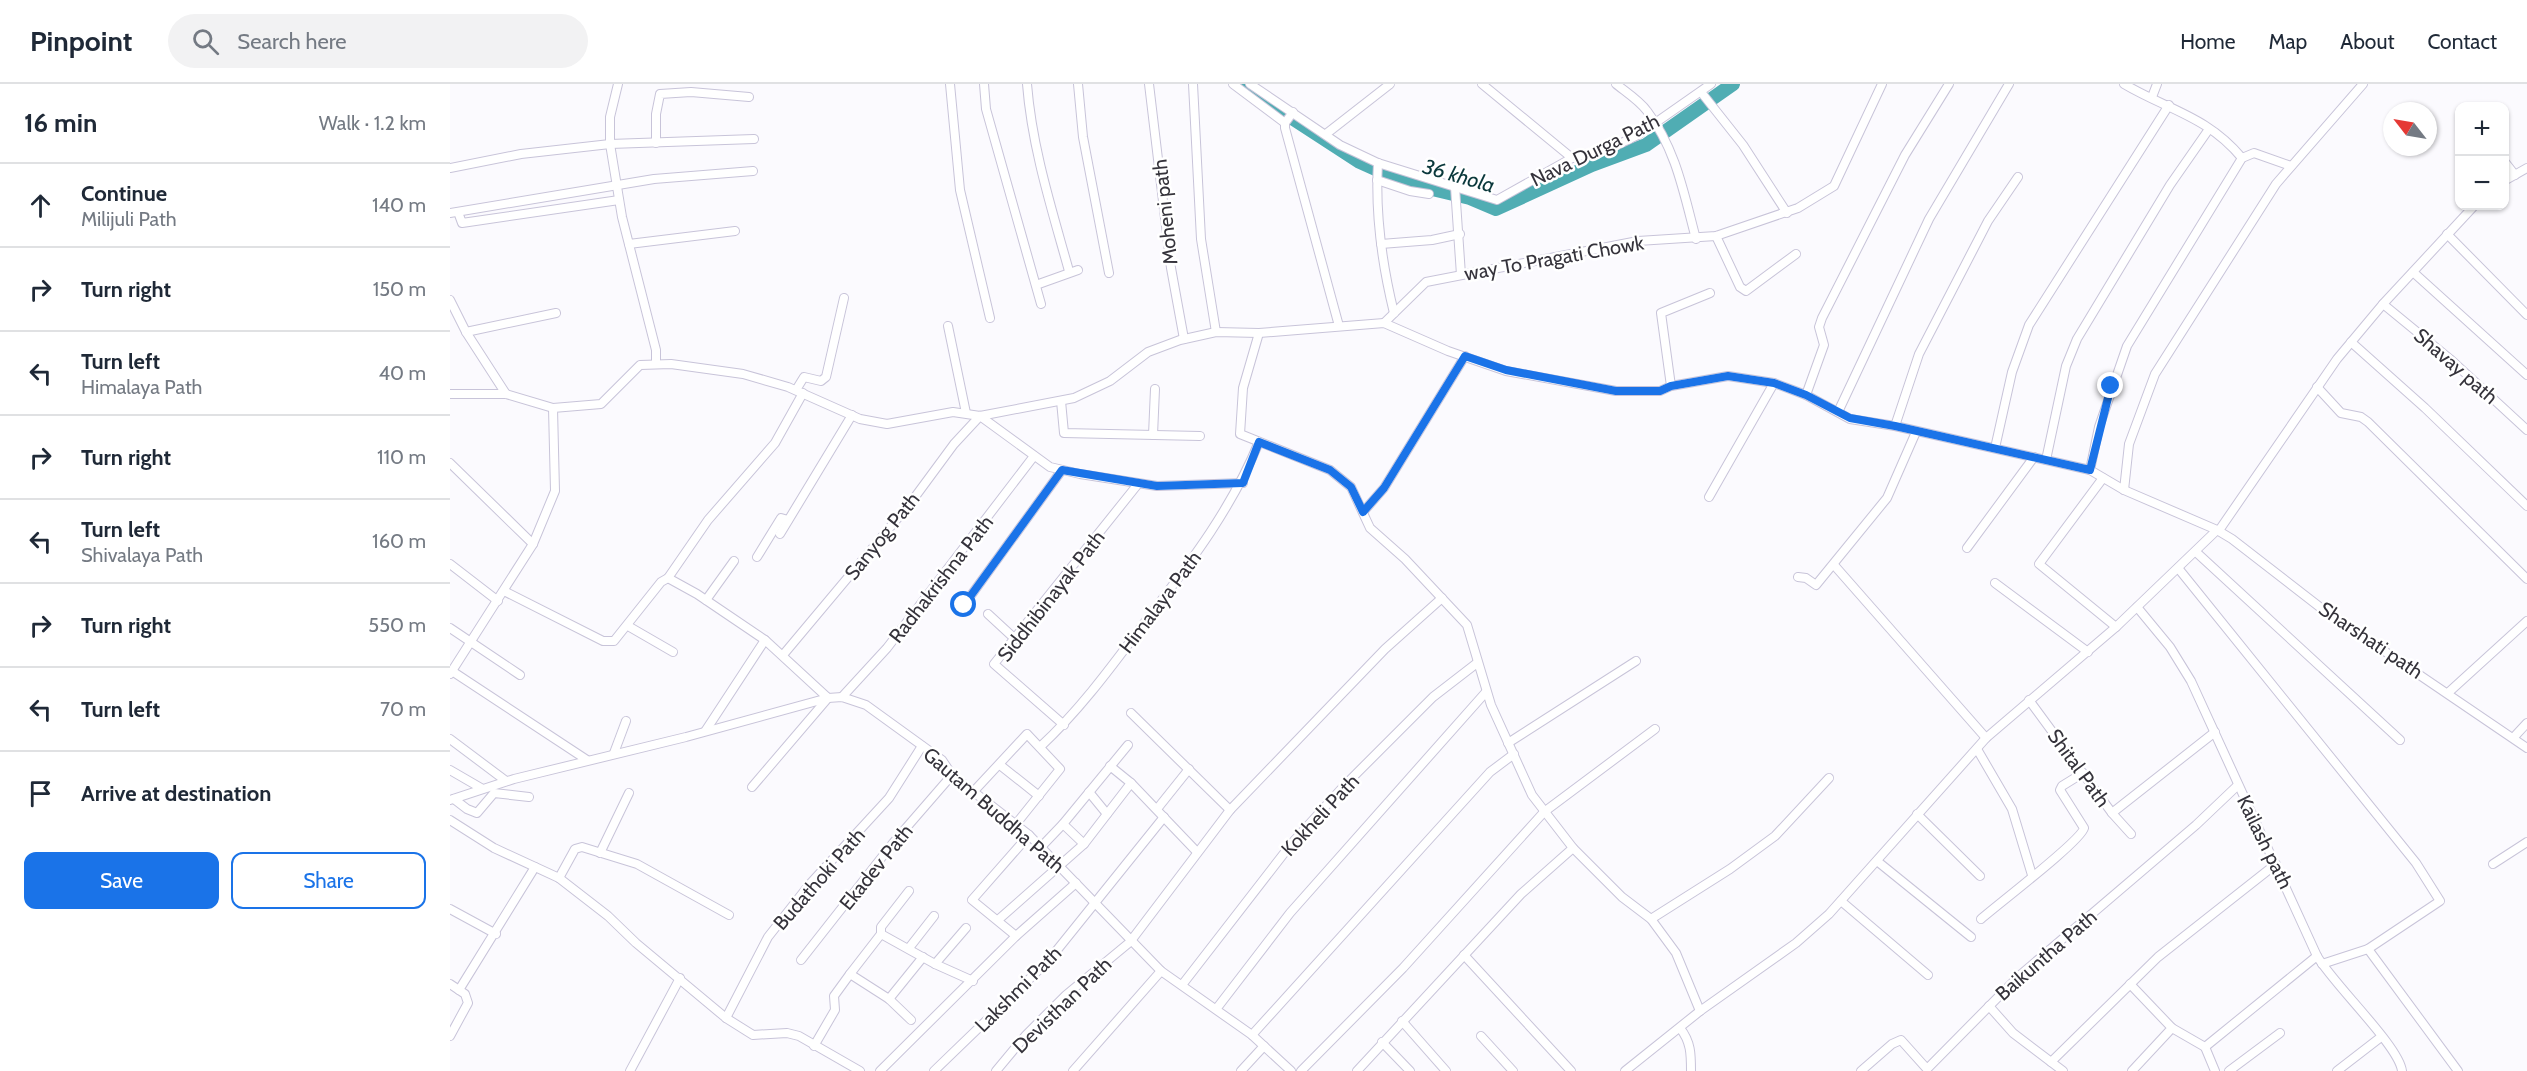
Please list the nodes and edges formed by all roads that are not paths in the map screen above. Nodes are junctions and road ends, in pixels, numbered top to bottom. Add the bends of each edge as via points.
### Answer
1 (618, 84) edge
2 (950, 84) edge
3 (984, 84) edge
4 (1027, 84) edge
5 (1078, 84) edge
6 (1149, 84) edge
7 (1193, 84) edge
8 (1233, 84) edge
9 (1250, 84) edge
10 (1390, 84) edge
11 (1482, 84) edge
12 (1616, 84) edge
13 (1711, 84) edge
14 (1882, 84) edge
15 (1949, 84) edge
16 (2008, 84) edge
17 (2124, 84) edge
18 (2157, 84) edge
19 (2363, 84) edge
20 (1701, 92) junction
21 (749, 97) dead end
22 (2152, 97) junction
23 (2169, 105) junction
24 (1293, 112) junction
25 (1285, 123) junction
26 (1655, 123) junction
27 (2209, 129) junction
28 (1326, 134) junction
29 (754, 139) dead end
30 (656, 143) junction
31 (610, 144) junction
32 (1572, 158) junction
33 (2242, 158) junction
34 (1377, 163) junction
35 (2291, 166) junction
36 (2509, 167) edge
37 (450, 168) edge
38 (2527, 168) edge
39 (753, 171) dead end
40 (2514, 175) junction
41 (2018, 177) dead end
42 (2509, 178) edge
43 (1377, 180) junction
44 (617, 185) junction
45 (1455, 187) junction
46 (1429, 194) dead end
47 (620, 200) junction
48 (2470, 210) edge
49 (454, 212) edge
50 (1787, 213) junction
51 (735, 231) dead end
52 (1460, 234) junction
53 (2447, 234) junction
54 (1716, 236) junction
55 (1696, 239) junction
56 (629, 244) junction
57 (1381, 244) junction
58 (1796, 254) dead end
59 (2413, 272) junction
60 (1109, 273) dead end
61 (1461, 275) junction
62 (1036, 285) junction
63 (1710, 293) dead end
64 (844, 298) dead end
65 (450, 300) edge
66 (1041, 304) dead end
67 (2383, 304) junction
68 (556, 313) dead end
69 (1394, 313) junction
70 (2527, 315) edge
71 (990, 318) dead end
72 (1384, 323) junction
73 (948, 326) dead end
74 (1339, 326) junction
75 (466, 332) junction
76 (1215, 332) junction
77 (1259, 333) junction
78 (1184, 339) junction
79 (2351, 342) junction
80 (1465, 356) junction
81 (656, 364) junction
82 (2527, 375) edge
83 (1774, 383) junction
84 (1671, 386) junction
85 (2317, 387) junction
86 (1155, 389) dead end
87 (799, 392) junction
88 (450, 394) edge
89 (506, 394) junction
90 (1806, 395) junction
91 (1061, 400) junction
92 (553, 408) junction
93 (1838, 412) junction
94 (966, 413) junction
95 (852, 415) junction
96 (980, 416) junction
97 (1895, 426) junction
98 (2527, 430) edge
99 (1916, 432) junction
100 (1153, 435) junction
101 (1200, 436) dead end
102 (1259, 442) junction
103 (1995, 448) junction
104 (1034, 456) junction
105 (2034, 457) junction
106 (2046, 460) junction
107 (450, 463) edge
108 (1062, 470) junction
109 (2090, 470) junction
110 (2103, 478) junction
111 (1243, 483) junction
112 (1138, 484) junction
113 (2124, 490) junction
114 (1709, 497) dead end
115 (2527, 506) edge
116 (1363, 512) junction
117 (788, 520) junction
118 (2217, 530) junction
119 (780, 534) dead end
120 (533, 544) junction
121 (1967, 548) dead end
122 (2196, 552) junction
123 (757, 556) dead end
124 (734, 561) dead end
125 (450, 564) edge
126 (1834, 565) junction
127 (2178, 568) junction
128 (1797, 577) dead end
129 (668, 578) junction
130 (2527, 579) edge
131 (1995, 583) dead end
132 (504, 591) junction
133 (1442, 598) junction
134 (706, 600) junction
135 (498, 601) junction
136 (964, 605) dead end
137 (2137, 607) junction
138 (988, 614) dead end
139 (2527, 621) edge
140 (628, 626) junction
141 (2116, 627) junction
142 (450, 628) edge
143 (1014, 638) junction
144 (765, 640) junction
145 (472, 642) junction
146 (673, 652) dead end
147 (2088, 652) junction
148 (783, 655) junction
149 (1636, 661) dead end
150 (1477, 663) junction
151 (451, 673) edge
152 (520, 675) dead end
153 (1486, 692) junction
154 (2449, 693) junction
155 (828, 698) junction
156 (842, 698) junction
157 (2029, 700) junction
158 (1131, 713) dead end
159 (626, 722) dead end
160 (2527, 723) edge
161 (1064, 725) junction
162 (1655, 729) dead end
163 (705, 730) junction
164 (2215, 732) junction
165 (2514, 737) junction
166 (1986, 738) junction
167 (450, 739) edge
168 (2400, 740) dead end
169 (1508, 743) junction
170 (1128, 745) dead end
171 (922, 746) junction
172 (1040, 747) junction
173 (1977, 748) junction
174 (2527, 748) edge
175 (614, 753) junction
176 (1514, 754) junction
177 (587, 760) junction
178 (1000, 765) junction
179 (1110, 766) junction
180 (1188, 769) junction
181 (450, 770) edge
182 (2083, 773) junction
183 (952, 775) junction
184 (1829, 778) dead end
185 (506, 781) junction
186 (1131, 783) junction
187 (2237, 786) junction
188 (752, 787) dead end
189 (481, 788) junction
190 (974, 791) junction
191 (1089, 792) junction
192 (630, 793) dead end
193 (1039, 796) junction
194 (529, 797) dead end
195 (452, 800) edge
196 (1157, 809) junction
197 (1230, 810) junction
198 (1544, 812) junction
199 (2112, 813) junction
200 (1107, 814) junction
201 (1917, 814) junction
202 (1164, 817) junction
203 (450, 820) edge
204 (1016, 824) junction
205 (1063, 824) junction
206 (2131, 834) dead end
207 (1029, 835) junction
208 (2527, 842) edge
209 (1084, 844) junction
210 (1041, 847) junction
211 (1573, 848) junction
212 (1197, 852) junction
213 (600, 853) junction
214 (1877, 861) junction
215 (2276, 864) junction
216 (2493, 864) dead end
217 (1059, 866) junction
218 (535, 867) junction
219 (2032, 875) junction
220 (1980, 876) dead end
221 (559, 879) junction
222 (1076, 883) junction
223 (909, 891) dead end
224 (1841, 901) junction
225 (1096, 903) junction
226 (450, 909) edge
227 (729, 915) dead end
228 (933, 916) dead end
229 (1651, 919) junction
230 (1981, 919) dead end
231 (998, 920) junction
232 (966, 928) dead end
233 (496, 934) junction
234 (881, 934) junction
235 (1016, 936) junction
236 (1971, 937) dead end
237 (1130, 942) junction
238 (909, 948) junction
239 (2368, 949) junction
240 (1464, 955) junction
241 (923, 957) junction
242 (801, 960) dead end
243 (2320, 960) junction
244 (935, 964) junction
245 (1161, 971) junction
246 (850, 974) junction
247 (1928, 975) dead end
248 (680, 978) junction
249 (973, 981) junction
250 (450, 984) edge
251 (2130, 984) junction
252 (1182, 985) junction
253 (459, 990) junction
254 (889, 999) junction
255 (1989, 1006) junction
256 (1217, 1008) junction
257 (1700, 1011) junction
258 (726, 1018) junction
259 (911, 1020) dead end
260 (1402, 1021) junction
261 (1680, 1028) junction
262 (2172, 1028) junction
263 (2280, 1034) dead end
264 (1252, 1035) junction
265 (450, 1036) edge
266 (1481, 1036) dead end
267 (2381, 1037) junction
268 (1382, 1042) junction
269 (814, 1046) junction
270 (1264, 1046) junction
271 (2205, 1047) junction
272 (2051, 1062) junction
273 (1928, 1070) edge
274 (630, 1071) edge
275 (860, 1071) edge
276 (880, 1071) edge
277 (934, 1071) edge
278 (996, 1071) edge
279 (1073, 1071) edge
280 (1241, 1071) edge
281 (1291, 1071) edge
282 (1301, 1071) edge
283 (1357, 1071) edge
284 (1410, 1071) edge
285 (1446, 1071) edge
286 (1513, 1071) edge
287 (1571, 1071) edge
288 (1625, 1071) edge
289 (1691, 1071) edge
290 (1861, 1071) edge
291 (2063, 1071) edge
292 (2132, 1071) edge
293 (2215, 1071) edge
294 (2229, 1071) edge
295 (2337, 1071) edge
296 (2402, 1071) edge
297 (2458, 1071) edge

1 - 31 street via 610,117
2 - 71 street via 960,190
3 - 62 street via 986,109
4 - 62 street via 1029,111 1050,203 1074,271
5 - 60 street via 1083,137
6 - 78 street, Moheni path via 1170,268
7 - 76 street via 1201,239
8 - 25 street
9 - 24 street, Nava Durga Path
10 - 28 street
11 - 32 street
12 - 26 street via 1646,109
13 - 20 street, Nava Durga Path
14 - 50 street, way To Pragati Chowk via 1834,186
15 - 90 street via 1905,156 1822,318 1819,327 1824,345
16 - 93 street via 1929,219
17 - 22 street
18 - 22 street
19 - 35 street
20 - 26 street, Nava Durga Path
20 - 50 street via 1743,145
21 - 30 street via 691,92 660,94
22 - 23 street
23 - 27 street via 2190,114
23 - 103 street via 2029,325 2009,381
24 - 25 street
24 - 28 street, Nava Durga Path
25 - 74 street
26 - 32 street, Nava Durga Path via 1611,148
26 - 55 street via 1672,151
27 - 33 street
27 - 106 street via 2077,339 2066,366
28 - 34 street, Nava Durga Path
29 - 30 street
30 - 31 street
31 - 37 street via 521,154
31 - 44 street
32 - 45 street, Nava Durga Path via 1497,200
33 - 35 street via 2254,153
33 - 109 street via 2127,346 2102,417
34 - 43 street
34 - 45 street, Nava Durga Path
35 - 113 street via 2155,374 2129,444
36 - 40 street
38 - 40 street
39 - 44 street
40 - 42 street
41 - 97 street via 1988,221 1919,354
43 - 46 street
43 - 57 street
44 - 47 street
44 - 49 street
45 - 52 street
47 - 49 street via 462,223
47 - 56 street
48 - 53 street
50 - 54 street, way To Pragati Chowk
51 - 56 street
52 - 57 street
52 - 61 street
53 - 59 street
53 - 70 street
54 - 55 street, way To Pragati Chowk
54 - 58 street via 1740,287 1746,291
55 - 61 street, way To Pragati Chowk via 1638,241
56 - 81 street via 656,350
57 - 69 street
59 - 67 street
59 - 82 street
61 - 69 street, way To Pragati Chowk via 1426,282
62 - 66 street
63 - 84 street via 1661,313
64 - 87 street via 826,377 821,381 804,377
65 - 75 street
67 - 79 street
67 - 98 street, Shavay path
68 - 75 street
69 - 72 street, way To Pragati Chowk
72 - 74 street
72 - 80 street, Sharshati path
73 - 94 street
74 - 77 street
75 - 89 street
76 - 77 street
76 - 78 street
77 - 102 street via 1244,388 1240,434
78 - 91 street via 1148,352 1110,381
79 - 85 street
79 - 115 street
80 - 84 street, Sharshati path via 1506,370 1616,391 1660,391
80 - 116 street via 1384,488
81 - 87 street via 743,374
81 - 92 street via 640,365 601,404
83 - 84 street, Sharshati path via 1728,376
83 - 90 street, Sharshati path
83 - 114 street
85 - 118 street
85 - 130 street via 2341,413 2368,422
86 - 100 street
87 - 95 street
87 - 129 street via 775,443 708,520
88 - 89 street
89 - 92 street
90 - 93 street, Sharshati path
91 - 96 street
91 - 100 street via 1064,433
92 - 120 street via 555,491
93 - 97 street, Sharshati path
94 - 95 street via 887,424
94 - 96 street
95 - 117 street
96 - 104 street
96 - 148 street, Sanyog Path
97 - 99 street, Sharshati path
99 - 103 street, Sharshati path
99 - 126 street via 1887,498
100 - 101 street
102 - 111 street, Himalaya Path
102 - 116 street via 1330,470 1351,487
103 - 105 street, Sharshati path
104 - 108 street
104 - 156 street, Radhakrishna Path via 887,648
105 - 106 street, Sharshati path
105 - 121 street
106 - 109 street, Sharshati path
107 - 120 street
108 - 112 street
108 - 136 street
109 - 110 street, Sharshati path
110 - 113 street, Sharshati path
110 - 141 street via 2039,564
111 - 112 street
111 - 161 street, Himalaya Path via 1212,534
112 - 143 street, Siddhibinayak Path
113 - 118 street, Sharshati path
116 - 133 street via 1370,528
117 - 119 street
117 - 123 street via 781,518
118 - 122 street
118 - 154 street, Sharshati path via 2322,608
120 - 132 street
122 - 127 street
122 - 168 street
124 - 134 street
125 - 135 street
126 - 128 street via 1816,585
126 - 166 street
127 - 137 street
127 - 239 street via 2416,863 2440,901
129 - 134 street
129 - 140 street via 660,582
131 - 147 street
132 - 135 street
132 - 140 street via 603,641 614,641
133 - 150 street via 1467,624
133 - 197 street, Devisthan Path via 1385,649
134 - 144 street
135 - 145 street
137 - 141 street
137 - 164 street, Kailash path via 2170,647
138 - 143 street
139 - 154 street
140 - 146 street
141 - 147 street
142 - 145 street
143 - 161 street, Siddhibinayak Path via 994,664
144 - 148 street
144 - 163 street
145 - 151 street
145 - 152 street
147 - 157 street
148 - 155 street
149 - 169 street
150 - 153 street
150 - 252 street, Kokheli Path via 1434,697 1328,803
151 - 177 street
153 - 169 street
153 - 256 street via 1290,913
154 - 165 street, Sharshati path
155 - 156 street, Gautam Buddha Path
155 - 163 street, Gautam Buddha Path
155 - 188 street
156 - 171 street, Gautam Buddha Path via 866,705
157 - 166 street
157 - 182 street, Shital Path
158 - 180 street
159 - 175 street
160 - 165 street
161 - 172 street, Himalaya Path
162 - 198 street
163 - 175 street, Gautam Buddha Path
164 - 187 street, Kailash path
164 - 199 street
165 - 174 street, Sharshati path
166 - 173 street
167 - 185 street
169 - 176 street
170 - 179 street
171 - 183 street, Gautam Buddha Path via 942,760
171 - 258 street, Budathoki Path via 890,798 809,885 768,937
172 - 178 street via 1027,734
172 - 193 street via 1060,769
173 - 201 street
173 - 219 street via 2012,809
175 - 177 street, Gautam Buddha Path
176 - 198 street
176 - 264 street via 1473,790
177 - 185 street, Gautam Buddha Path
178 - 190 street
178 - 193 street
179 - 186 street
179 - 191 street
180 - 196 street
180 - 197 street
181 - 189 street
182 - 199 street, Shital Path
182 - 219 street via 2060,790 2084,832
183 - 190 street, Gautam Buddha Path
183 - 242 street, Ekadev Path
184 - 229 street via 1775,836
185 - 189 street, Gautam Buddha Path
186 - 196 street
186 - 200 street
187 - 215 street, Kailash path
187 - 255 street, Baikuntha Path
189 - 195 street, Gautam Buddha Path
190 - 204 street, Gautam Buddha Path
191 - 200 street
191 - 205 street
192 - 213 street
193 - 204 street
194 - 195 street via 494,793 477,813
196 - 202 street
197 - 212 street, Devisthan Path
198 - 211 street
198 - 282 street via 1403,968
199 - 206 street, Shital Path
200 - 209 street
201 - 214 street
201 - 220 street
202 - 212 street
202 - 225 street, Lakshmi Path
203 - 218 street via 494,848
204 - 207 street, Gautam Buddha Path
205 - 209 street
205 - 210 street
207 - 210 street, Gautam Buddha Path
207 - 231 street via 972,900
208 - 216 street
209 - 217 street
210 - 217 street, Gautam Buddha Path
211 - 229 street via 1622,897
211 - 240 street via 1521,894
212 - 237 street, Devisthan Path
213 - 221 street via 582,847 575,849
213 - 227 street via 637,864
214 - 224 street
214 - 236 street
215 - 243 street, Kailash path
215 - 251 street via 2158,957
217 - 222 street, Gautam Buddha Path
217 - 231 street
218 - 221 street
218 - 233 street
219 - 230 street
221 - 248 street
222 - 225 street, Gautam Buddha Path
222 - 235 street, Lakshmi Path
223 - 234 street via 881,927
224 - 247 street
224 - 257 street via 1796,943
225 - 237 street, Gautam Buddha Path
225 - 277 street, Lakshmi Path via 1049,960
226 - 233 street
228 - 238 street
229 - 257 street via 1676,953
231 - 235 street
232 - 244 street
233 - 253 street
234 - 238 street
234 - 246 street
235 - 249 street, Lakshmi Path
237 - 245 street, Gautam Buddha Path
237 - 278 street, Devisthan Path via 1066,995
238 - 241 street
239 - 243 street
239 - 297 street
240 - 260 street
240 - 287 street
241 - 244 street
241 - 254 street
243 - 267 street, Kailash path
243 - 271 street
244 - 249 street
245 - 252 street, Gautam Buddha Path
245 - 279 street
246 - 254 street
246 - 269 street via 834,996 835,1010
248 - 258 street
248 - 274 street
249 - 276 street, Lakshmi Path
250 - 253 street
251 - 262 street
251 - 272 street
252 - 256 street, Gautam Buddha Path
253 - 265 street via 468,1003
254 - 259 street
255 - 272 street via 2013,1033
255 - 273 street, Baikuntha Path
256 - 264 street, Gautam Buddha Path
257 - 261 street
258 - 269 street via 753,1035 788,1033
260 - 268 street
260 - 285 street
261 - 288 street
261 - 289 street via 1688,1038
262 - 271 street
262 - 292 street
263 - 294 street
264 - 270 street, Gautam Buddha Path
266 - 286 street
267 - 295 street
267 - 296 street, Kailash path
268 - 283 street
268 - 284 street
269 - 275 street
270 - 280 street
270 - 281 street, Gautam Buddha Path
271 - 293 street
272 - 291 street
273 - 290 street, Baikuntha Path via 1901,1041

